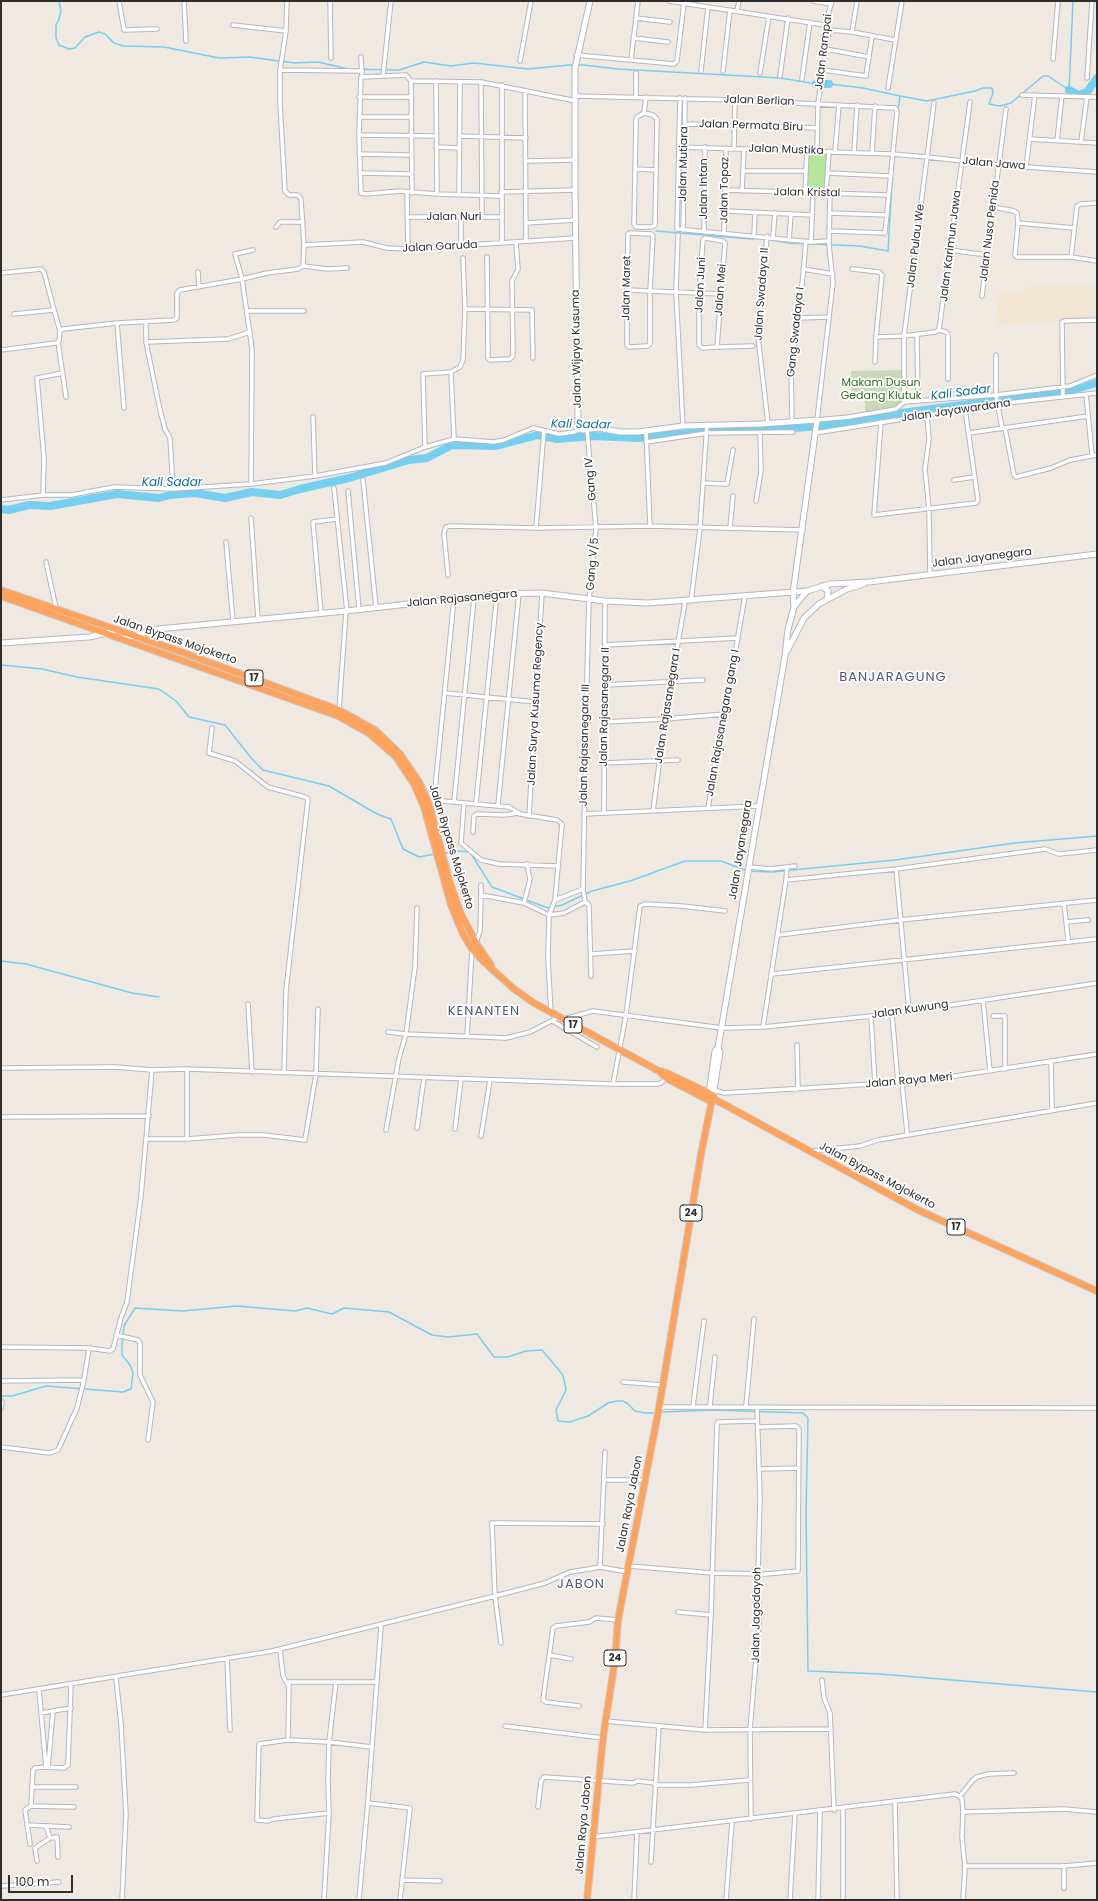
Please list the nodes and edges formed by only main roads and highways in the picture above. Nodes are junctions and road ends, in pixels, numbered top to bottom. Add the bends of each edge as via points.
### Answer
1 (1, 590) edge
2 (1, 596) edge
3 (437, 845) junction
4 (442, 864) junction
5 (494, 970) junction
6 (657, 1070) junction
7 (713, 1096) junction
8 (709, 1111) joint
9 (1097, 1291) edge
10 (587, 1900) edge

1 - 3 highway, Jalan Bypass Mojokerto / 17 via 339,710 375,730 395,748 425,793
2 - 3 highway, Jalan Bypass Mojokerto / 17 via 357,725 384,745 408,774 424,807
3 - 4 highway, Jalan Bypass Mojokerto / 17
4 - 5 highway, Jalan Bypass Mojokerto / 17 via 461,914
4 - 5 highway, Jalan Bypass Mojokerto / 17 via 456,920 472,949
5 - 6 highway, Jalan Bypass Mojokerto / 17 via 514,989 559,1019
6 - 7 highway, Jalan Bypass Mojokerto / 17 via 667,1072
6 - 7 highway, Jalan Bypass Mojokerto / 17 via 666,1078
7 - 8 highway, Jalan Jayanegara / 24
7 - 9 highway, Jalan Bypass Mojokerto / 17 via 924,1213
8 - 10 highway, Jalan Raya Jabon / 24 via 663,1385 618,1620 598,1781

